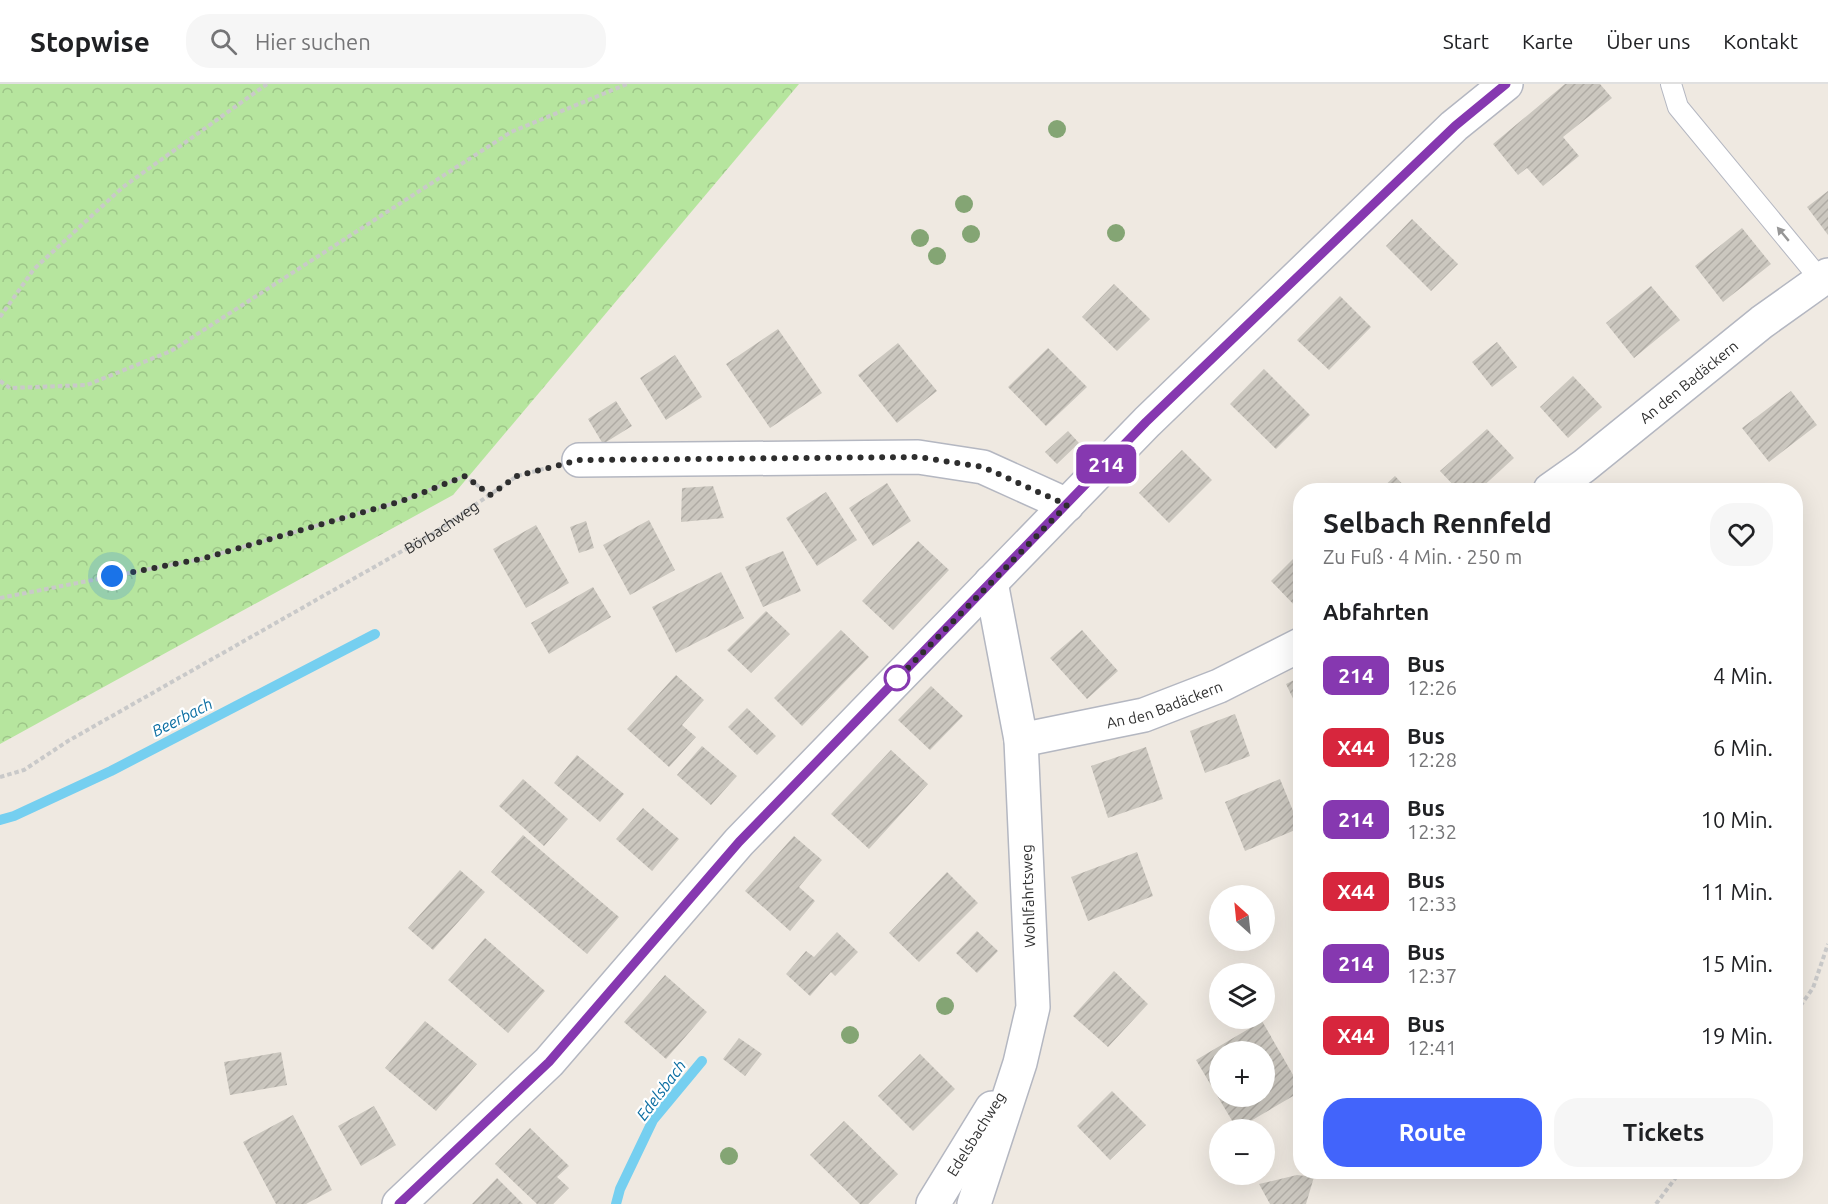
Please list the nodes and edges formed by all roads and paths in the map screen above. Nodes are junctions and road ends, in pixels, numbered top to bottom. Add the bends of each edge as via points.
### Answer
1 (267, 84) edge
2 (627, 84) edge
3 (1506, 84) edge
4 (1671, 84) edge
5 (1824, 277) edge
6 (0, 317) edge
7 (0, 381) edge
8 (579, 460) joint
9 (1560, 483) edge
10 (490, 495) junction
11 (1067, 505) junction
12 (991, 582) junction
13 (0, 598) edge
14 (1293, 649) edge
15 (1021, 740) junction
16 (0, 777) edge
17 (1828, 944) edge
18 (1803, 1003) edge
19 (1020, 1063) junction
20 (1675, 1179) edge
21 (399, 1204) edge
22 (933, 1204) edge
23 (974, 1204) edge
24 (1656, 1204) edge

1 - 6 path via 123,187 34,269
2 - 7 path via 511,132 171,351 87,386 10,388
3 - 11 street via 1455,126 1146,422
5 -> 4 lane via 1678,108
5 - 9 street, An den Badäckern
8 - 10 path, Börbachweg via 517,476
8 - 11 street via 918,457 983,467
10 - 13 path via 465,476 402,501 201,559
10 - 16 path, Börbachweg via 434,533 68,741 24,770
11 - 12 street
12 - 15 street, Wohlfahrtsweg
12 - 21 street via 739,842 549,1062
14 - 15 street, An den Badäckern via 1219,686 1144,715
15 - 19 street, Wohlfahrtsweg via 1033,1007
17 - 18 path via 1814,988
19 - 22 street, Edelsbachweg
19 - 23 street, Wohlfahrtsweg
20 - 24 path

